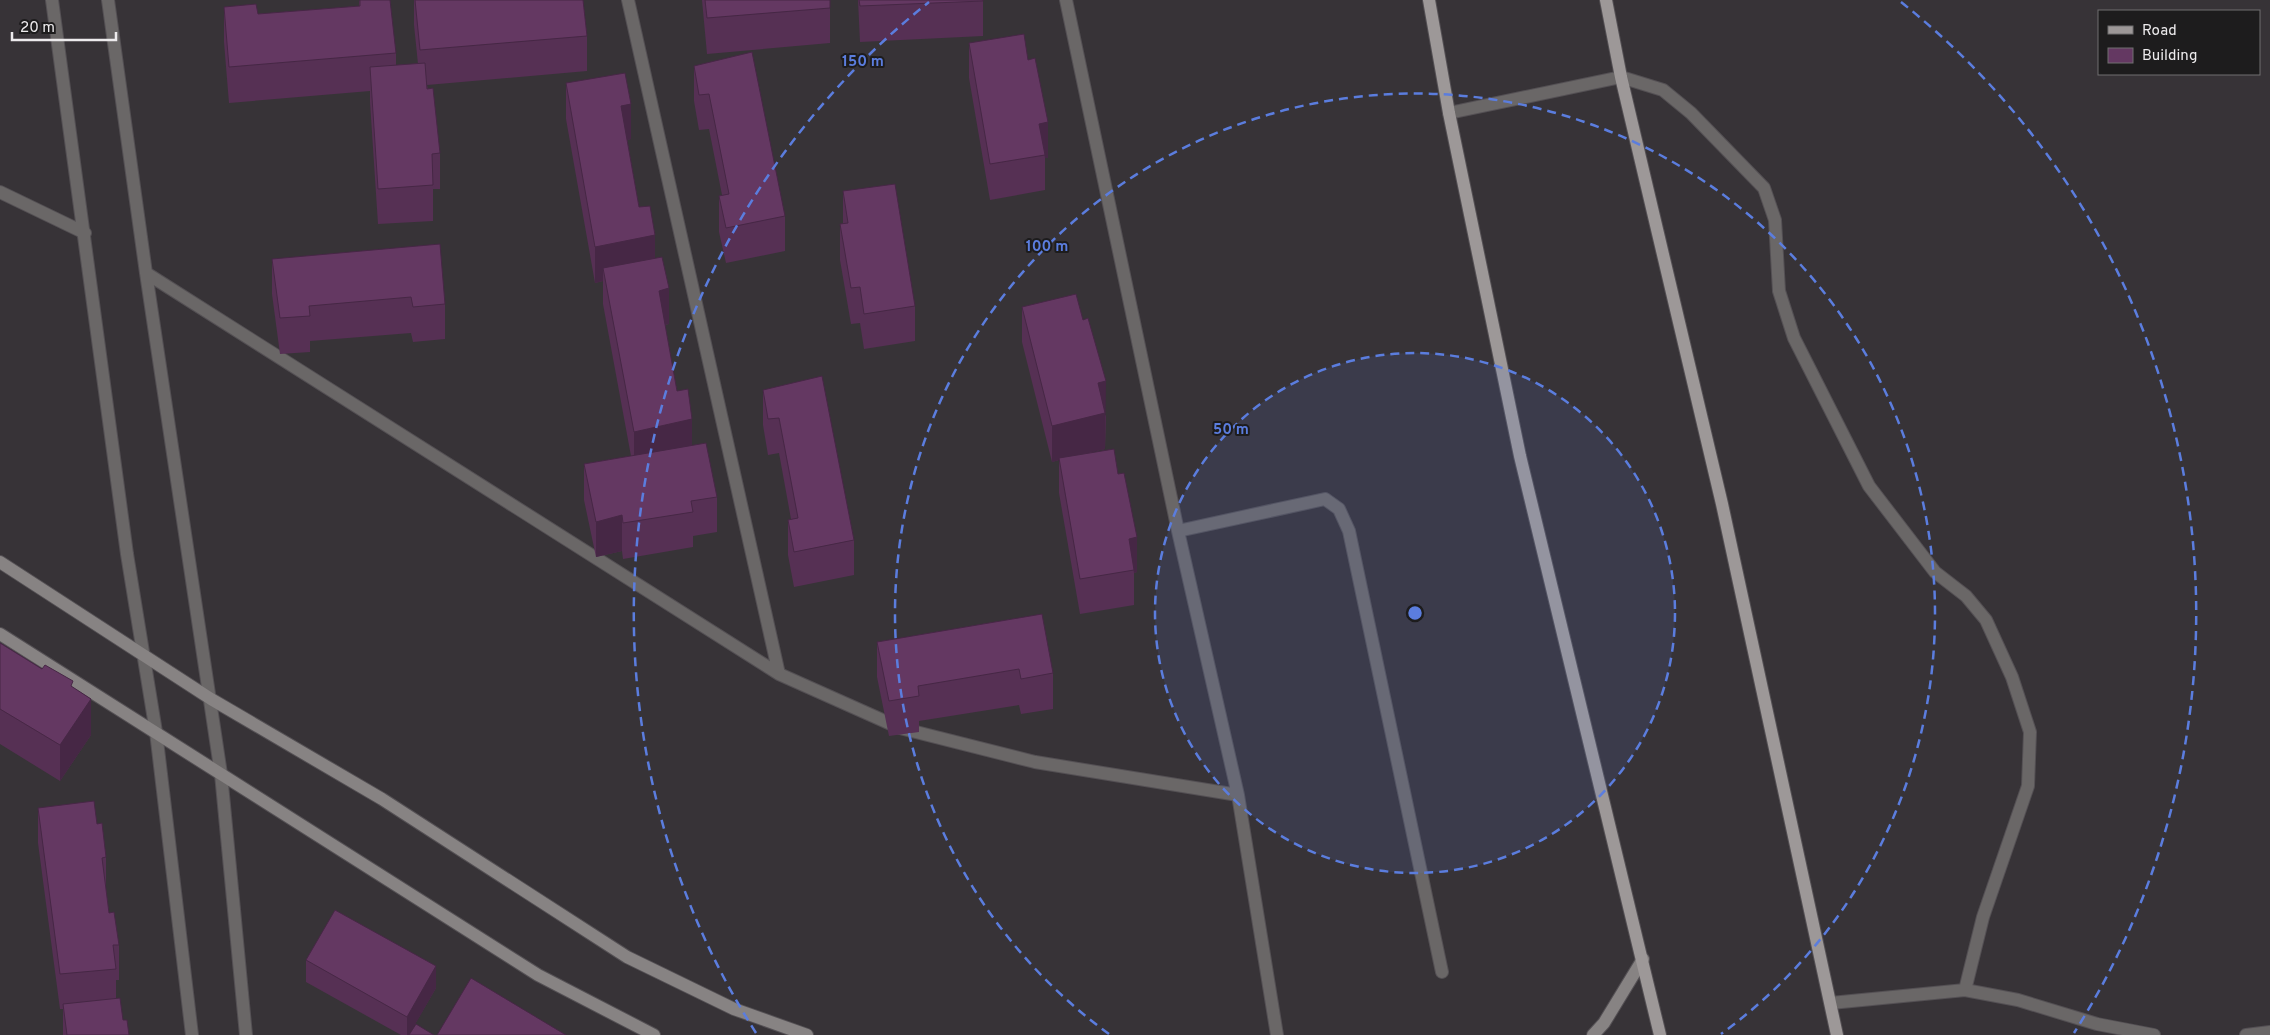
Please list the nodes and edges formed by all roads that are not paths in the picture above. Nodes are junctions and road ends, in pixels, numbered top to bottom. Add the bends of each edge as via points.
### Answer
1 (52, 0) edge
2 (108, 0) edge
3 (628, 0) edge
4 (1066, 0) edge
5 (1429, 0) edge
6 (1606, 0) edge
7 (1621, 77) junction
8 (1449, 113) junction
9 (0, 192) edge
10 (85, 233) junction
11 (146, 273) junction
12 (1178, 531) junction
13 (0, 562) edge
14 (0, 634) edge
15 (142, 654) junction
16 (779, 674) junction
17 (211, 699) junction
18 (156, 732) junction
19 (222, 774) junction
20 (1238, 795) junction
21 (1643, 958) junction
22 (1442, 972) dead end
23 (1965, 990) junction
24 (1831, 1003) junction
25 (2270, 1032) edge
26 (192, 1035) edge
27 (246, 1035) edge
28 (654, 1035) edge
29 (807, 1035) edge
30 (1277, 1035) edge
31 (1594, 1035) edge
32 (1660, 1035) edge
33 (1837, 1035) edge
34 (2154, 1035) edge
35 (2246, 1035) edge

1 - 10 street
2 - 11 street
3 - 16 street
4 - 12 street
5 - 8 main road
6 - 7 main road
7 - 8 street
7 - 23 street via 1663,90 1691,112 1764,188 1775,220 1780,291 1794,338 1869,486 1935,572 1966,596 1986,620 2012,677 2030,732 2028,786 1983,917
7 - 24 main road via 1722,504
8 - 21 main road via 1520,456
9 - 10 street
10 - 15 street
11 - 16 street
11 - 17 street
12 - 20 street
12 - 22 street via 1326,500 1339,508 1349,531
13 - 15 main road
14 - 18 main road
15 - 17 main road
15 - 18 street
16 - 20 street via 900,728 1035,762
17 - 19 street
17 - 29 main road via 382,799 627,957 734,1009
18 - 19 main road
18 - 26 street
19 - 27 street
19 - 28 main road via 538,975
20 - 30 street
21 - 31 main road
21 - 32 main road
23 - 24 street
23 - 34 street via 2018,1000 2096,1024
24 - 33 main road
25 - 35 street

